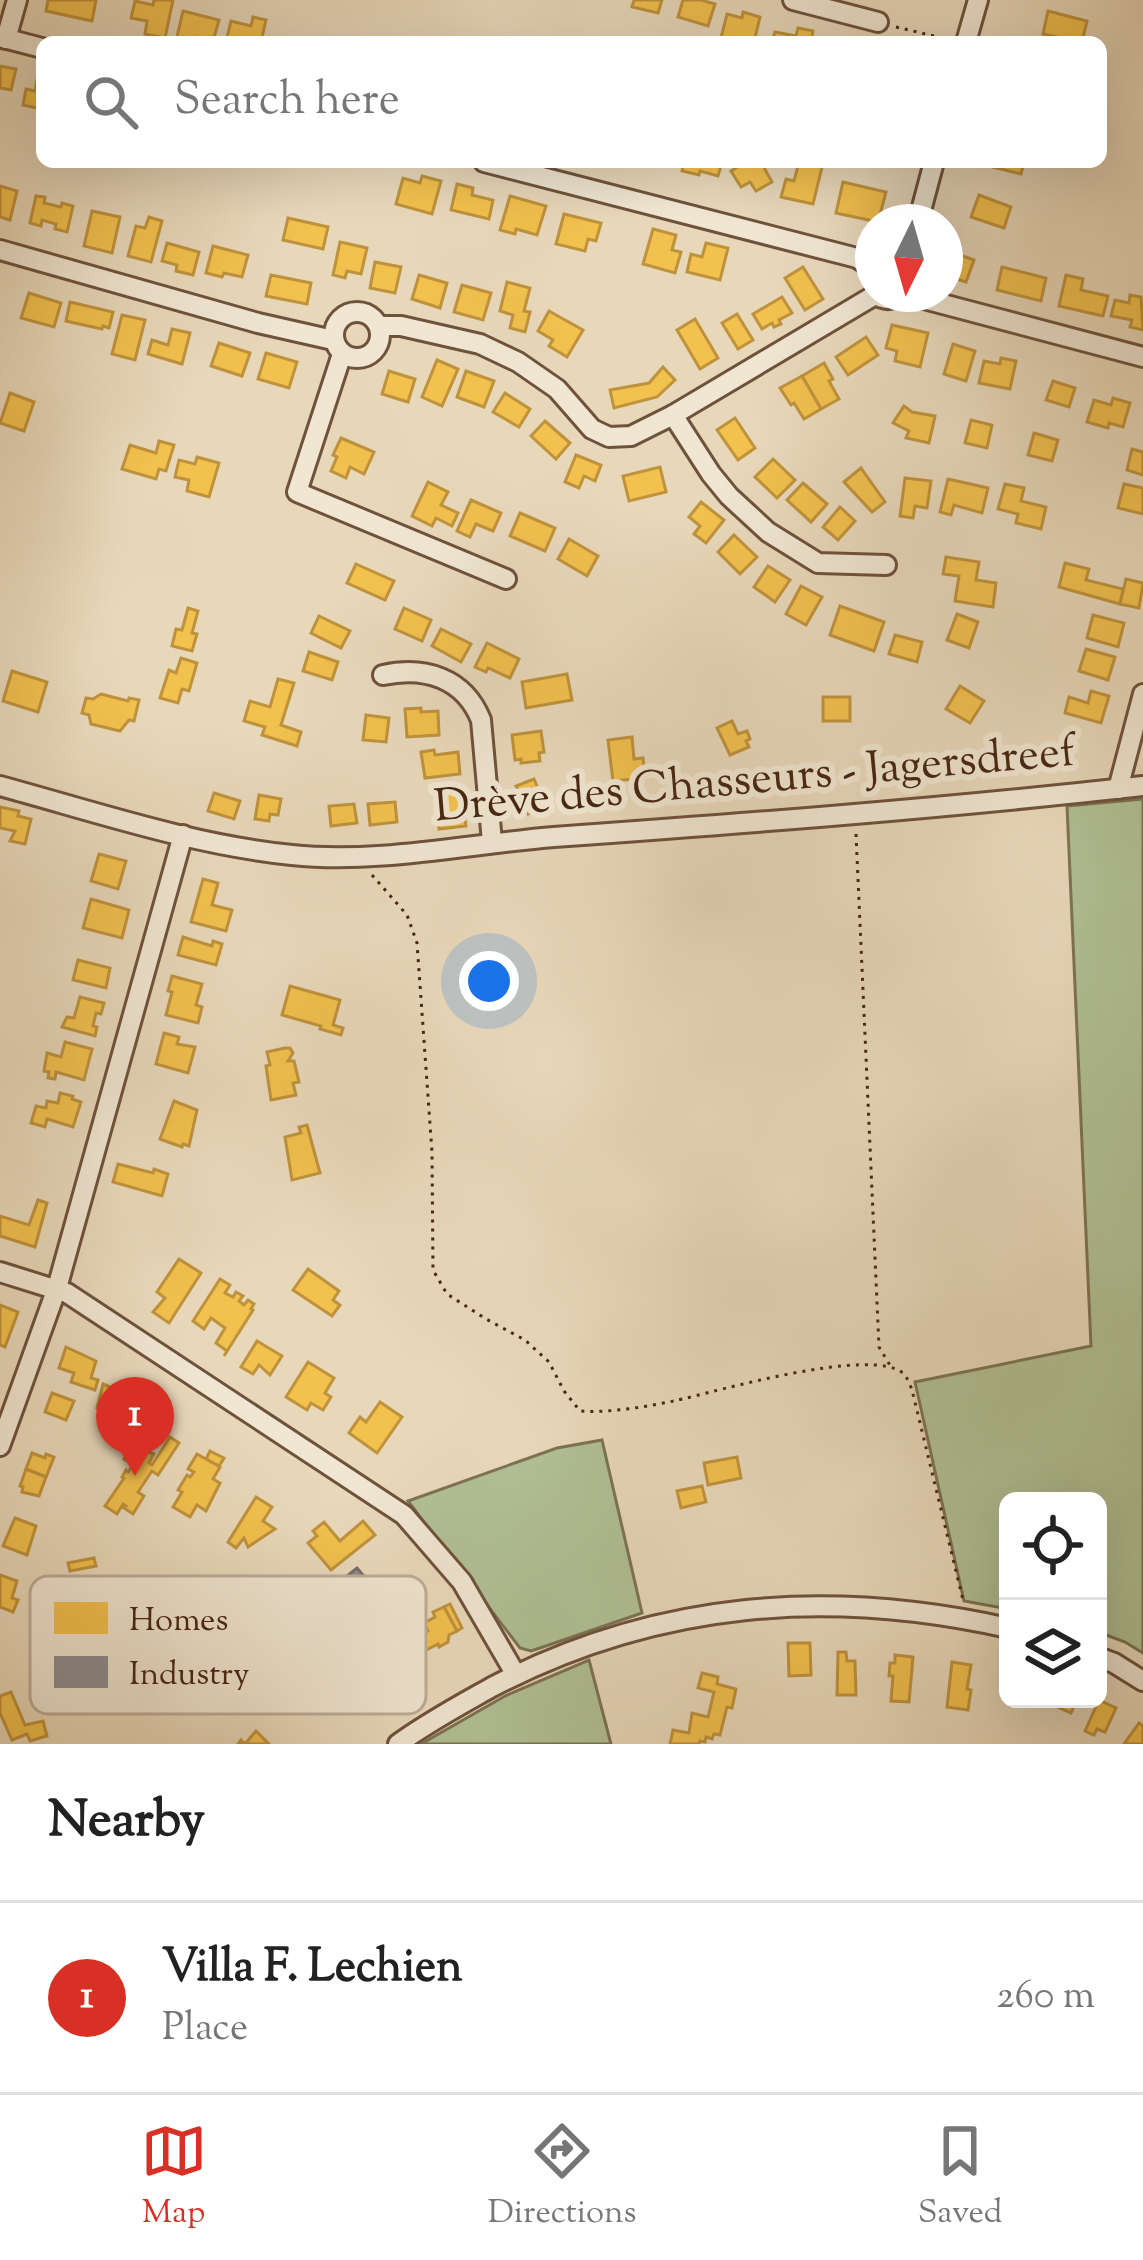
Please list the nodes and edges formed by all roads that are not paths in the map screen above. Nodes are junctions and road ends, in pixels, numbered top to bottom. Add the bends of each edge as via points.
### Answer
1 (17, 0) edge
2 (793, 0) edge
3 (978, 0) edge
4 (878, 22) road end
5 (964, 36) edge
6 (3, 38) edge
7 (36, 46) edge
8 (507, 168) edge
9 (932, 168) edge
10 (923, 204) edge
11 (0, 250) edge
12 (855, 257) edge
13 (855, 305) edge
14 (963, 309) edge
15 (379, 326) junction
16 (337, 347) junction
17 (1143, 357) edge
18 (673, 415) junction
19 (886, 565) dead end
20 (506, 578) dead end
21 (383, 675) dead end
22 (1143, 694) edge
23 (0, 786) edge
24 (1143, 786) edge
25 (1118, 789) junction
26 (183, 836) junction
27 (492, 842) junction
28 (0, 1272) edge
29 (57, 1288) junction
30 (0, 1445) edge
31 (999, 1626) edge
32 (1107, 1660) edge
33 (516, 1675) junction
34 (1143, 1681) edge
35 (398, 1744) edge

1 - 6 street
2 - 4 street
3 - 5 street
6 - 7 street
8 - 12 street
9 - 10 street
11 - 16 street
13 - 18 street
14 - 17 street
15 - 16 street via 380,341 368,356 354,359
15 - 16 street via 359,310 345,314 335,322
15 - 18 street via 480,344 518,362 609,437 631,436
16 - 20 street via 297,492
18 - 19 street via 711,474 768,532 818,562
21 - 27 street via 405,670 447,680 474,702
22 - 25 street
23 - 26 street, Drève des Chasseurs - Jagersdreef
24 - 25 street, Drève des Chasseurs - Jagersdreef
25 - 27 street, Drève des Chasseurs - Jagersdreef
26 - 27 street, Drève des Chasseurs - Jagersdreef via 317,857
26 - 29 street
28 - 29 street
29 - 30 street
29 - 33 street via 404,1516 462,1582
31 - 33 street via 849,1605 722,1611 600,1640
32 - 34 street
33 - 35 street

